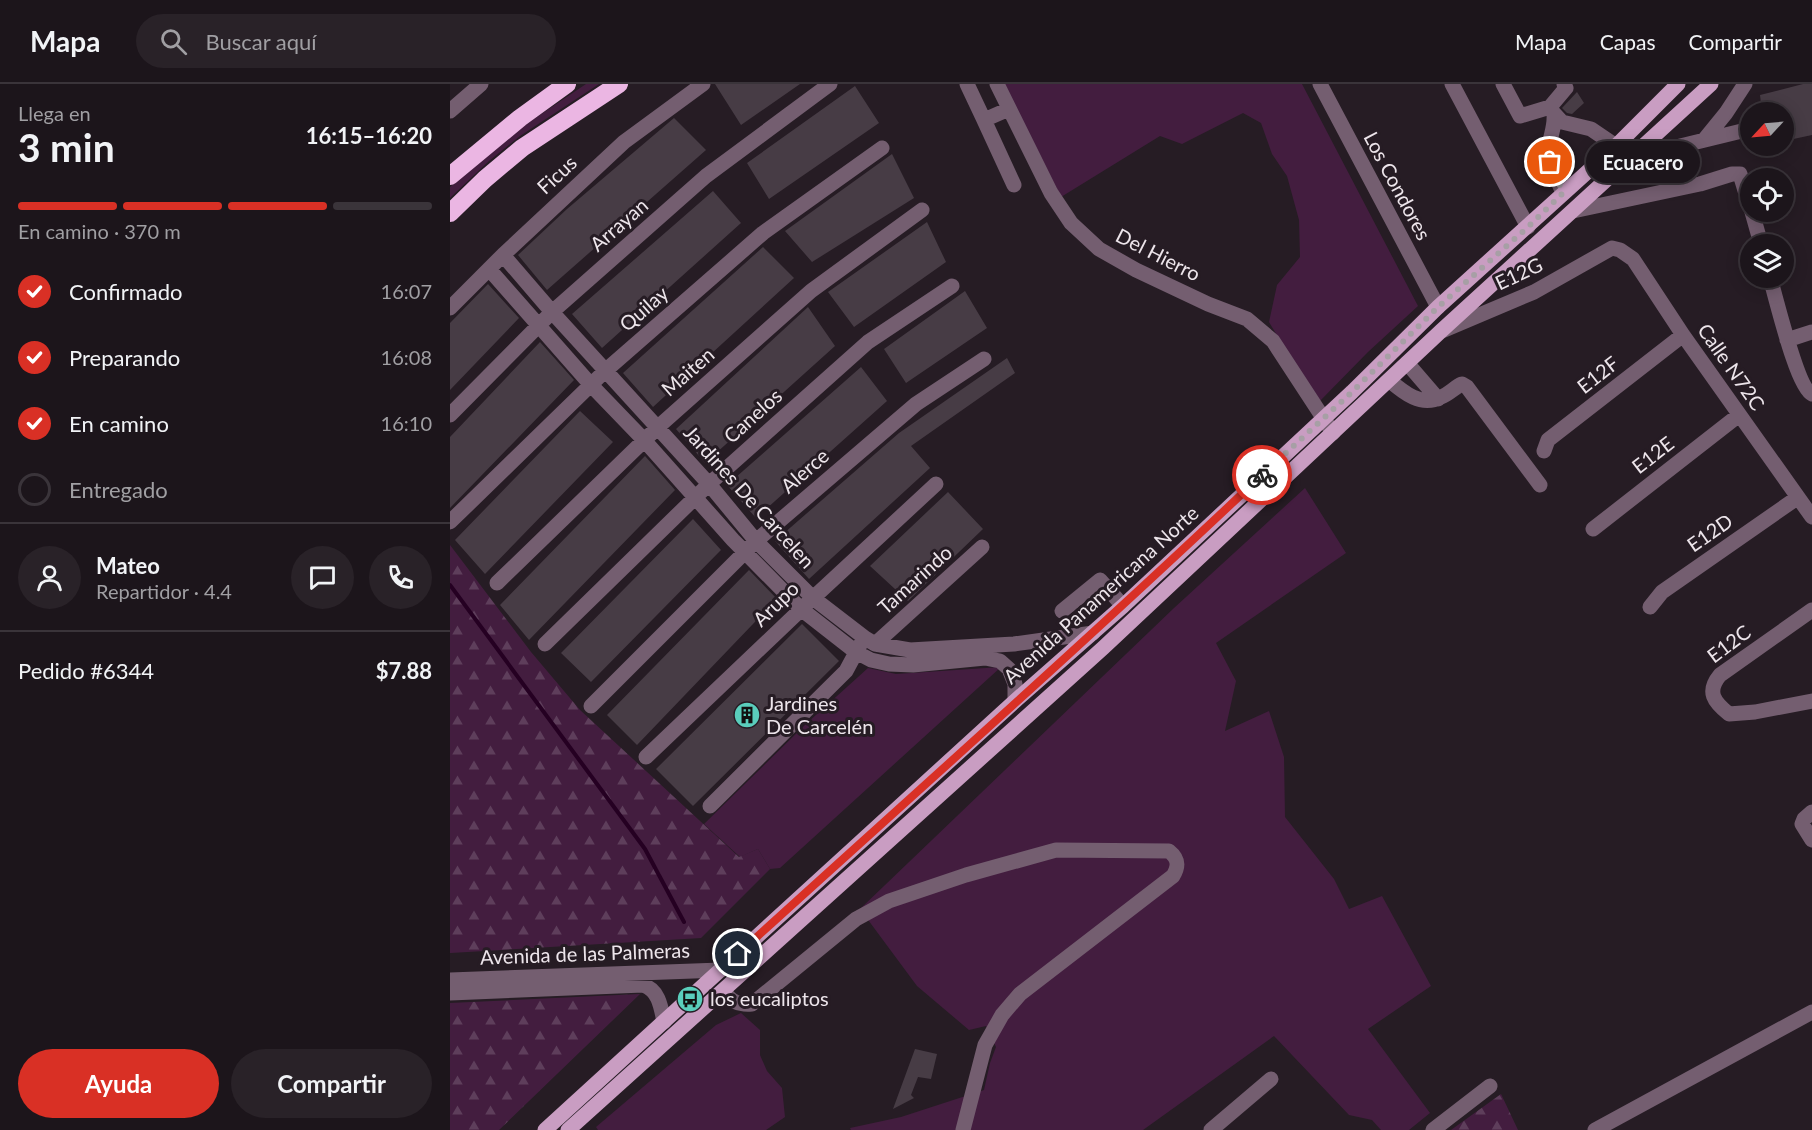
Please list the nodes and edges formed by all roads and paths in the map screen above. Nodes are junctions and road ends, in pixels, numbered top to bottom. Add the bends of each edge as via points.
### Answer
1 (481, 84) edge
2 (567, 84) edge
3 (619, 84) edge
4 (703, 84) edge
5 (830, 84) edge
6 (967, 84) edge
7 (997, 84) edge
8 (1320, 84) edge
9 (1452, 84) edge
10 (1503, 84) edge
11 (1564, 84) edge
12 (1711, 84) edge
13 (1745, 84) edge
14 (1673, 86) edge
15 (1009, 109) junction
16 (450, 111) edge
17 (1552, 111) junction
18 (984, 120) junction
19 (1740, 131) edge
20 (1704, 140) junction
21 (1616, 146) junction
22 (882, 148) dead end
23 (1631, 158) junction
24 (1740, 174) edge
25 (450, 176) edge
26 (1014, 185) dead end
27 (1563, 193) junction
28 (922, 210) dead end
29 (1573, 211) junction
30 (450, 213) edge
31 (1528, 227) junction
32 (1612, 248) joint
33 (503, 255) junction
34 (489, 269) junction
35 (952, 286) dead end
36 (1773, 288) edge
37 (1438, 307) junction
38 (450, 308) edge
39 (552, 312) junction
40 (540, 324) junction
41 (1441, 331) junction
42 (1812, 332) edge
43 (1683, 335) junction
44 (1787, 340) junction
45 (984, 359) dead end
46 (1407, 363) junction
47 (605, 371) junction
48 (1389, 380) junction
49 (591, 385) junction
50 (1812, 394) edge
51 (1438, 399) junction
52 (450, 415) edge
53 (1739, 415) junction
54 (1323, 417) junction
55 (658, 427) junction
56 (1333, 433) junction
57 (644, 440) junction
58 (1544, 451) dead end
59 (709, 484) junction
60 (936, 484) dead end
61 (1539, 485) dead end
62 (694, 497) junction
63 (1797, 498) junction
64 (1812, 517) edge
65 (450, 522) edge
66 (1593, 530) dead end
67 (750, 547) junction
68 (982, 547) dead end
69 (497, 584) dead end
70 (813, 598) junction
71 (1123, 606) junction
72 (1650, 608) dead end
73 (801, 609) junction
74 (1812, 610) edge
75 (1062, 611) dead end
76 (1094, 633) junction
77 (870, 641) junction
78 (545, 644) dead end
79 (856, 652) junction
80 (1812, 700) edge
81 (1015, 701) junction
82 (591, 706) dead end
83 (646, 757) dead end
84 (711, 806) dead end
85 (1809, 814) edge
86 (1812, 840) edge
87 (721, 970) junction
88 (450, 980) edge
89 (723, 991) junction
90 (450, 993) edge
91 (1812, 1012) edge
92 (664, 1022) junction
93 (1271, 1079) dead end
94 (1490, 1086) dead end
95 (545, 1130) edge
96 (568, 1130) edge
97 (963, 1130) edge
98 (1211, 1130) edge
99 (1433, 1130) edge
100 (1595, 1130) edge

1 - 16 street
2 - 25 highway
3 - 30 highway via 522,148
4 - 33 street, Ficus via 624,142
5 - 39 street, Arrayan via 706,176
6 - 18 street
7 - 15 street, Del Hierro
8 - 37 street, Los Condores
9 - 31 street
10 - 17 street via 1520,116
11 - 17 street via 1566,88
12 - 23 main road, Avenida Panamericana Norte
13 - 20 street
14 - 21 main road, Avenida Panamericana Norte
15 - 18 street
15 - 54 street, Del Hierro via 1051,193 1071,223 1099,249 1136,270 1247,319 1273,341
17 - 21 street via 1562,122 1591,129
17 - 27 street via 1555,126 1549,146 1550,162
18 - 26 street
19 - 20 street
20 - 23 street
21 - 27 main road, Avenida Panamericana Norte
22 - 47 street, Quilay via 763,233
23 - 29 main road, Avenida Panamericana Norte
24 - 29 street
27 - 31 main road, Avenida Panamericana Norte
28 - 55 street, Maiten via 811,291
29 - 41 main road, Avenida Panamericana Norte
31 - 37 main road, Avenida Panamericana Norte
32 - 41 street, E12G via 1534,292
32 - 43 street, Calle N72C via 1633,259
33 - 34 street, Ficus
33 - 39 street, Jardines De Carcelen
34 - 38 street, Ficus
34 - 40 street, Jardines De Carcelen
35 - 59 street, Canelos via 868,342
36 - 44 street
37 - 54 main road, Avenida Panamericana Norte
39 - 40 street, Arrayan
39 - 47 street, Jardines De Carcelen
40 - 49 street, Jardines De Carcelen
40 - 52 street, Arrayan
41 - 46 main road, Avenida Panamericana Norte
42 - 44 street
43 - 53 street, Calle N72C
43 - 58 street, E12F via 1548,440
44 - 50 street via 1802,384
45 - 67 street, Alerce via 916,404
46 - 48 main road, Avenida Panamericana Norte
46 - 51 street
47 - 49 street, Quilay
47 - 55 street, Jardines De Carcelen
48 - 51 street via 1413,398
48 - 56 main road, Avenida Panamericana Norte
49 - 57 street, Jardines De Carcelen
49 - 65 street, Quilay
51 - 61 street via 1462,384 1467,387
53 - 63 street, Calle N72C
53 - 66 street, E12E
54 - 56 street, Del Hierro
54 - 71 main road, Avenida Panamericana Norte
55 - 57 street, Maiten
55 - 59 street, Jardines De Carcelen
56 - 89 main road, Avenida Panamericana Norte via 1103,648
57 - 62 street, Jardines De Carcelen
57 - 69 street, Maiten
59 - 62 street, Canelos
59 - 67 street, Jardines De Carcelen
60 - 70 street, Arupo
62 - 67 street, Jardines De Carcelen
62 - 78 street, Canelos
63 - 64 street, Calle N72C
63 - 72 street, E12D via 1662,592
67 - 70 street, Jardines De Carcelen
67 - 73 street, Jardines De Carcelen
67 - 82 street, Alerce
68 - 77 street, Tamarindo
70 - 73 street, Arupo
70 - 77 street, Jardines De Carcelen
71 - 75 street via 1100,580
71 - 76 main road, Avenida Panamericana Norte
73 - 79 street, Jardines De Carcelen
73 - 83 street, Arupo
74 - 80 street, E12C via 1720,675 1712,692 1717,705 1729,714
76 - 77 street, Jardines De Carcelen via 1014,644 910,650
76 - 81 main road, Avenida Panamericana Norte
77 - 79 street, Tamarindo
79 - 81 street, Jardines De Carcelen via 889,664 985,658 1000,661 1009,669 1015,684
79 - 84 street, Tamarindo via 846,671
81 - 87 main road, Avenida Panamericana Norte
85 - 86 street via 1802,824
87 - 88 street, Avenida de las Palmeras
87 - 92 main road, Avenida Panamericana Norte
89 - 96 main road, Avenida Panamericana Norte
89 - 97 street via 734,1002 752,1004 856,919 889,901 966,875 1056,850 1169,851 1178,862 1173,876 1020,994 1002,1016 985,1045
90 - 92 street, Avenida de las Palmeras via 643,985 656,993
91 - 100 street
92 - 95 main road, Avenida Panamericana Norte
93 - 98 street
94 - 99 street

